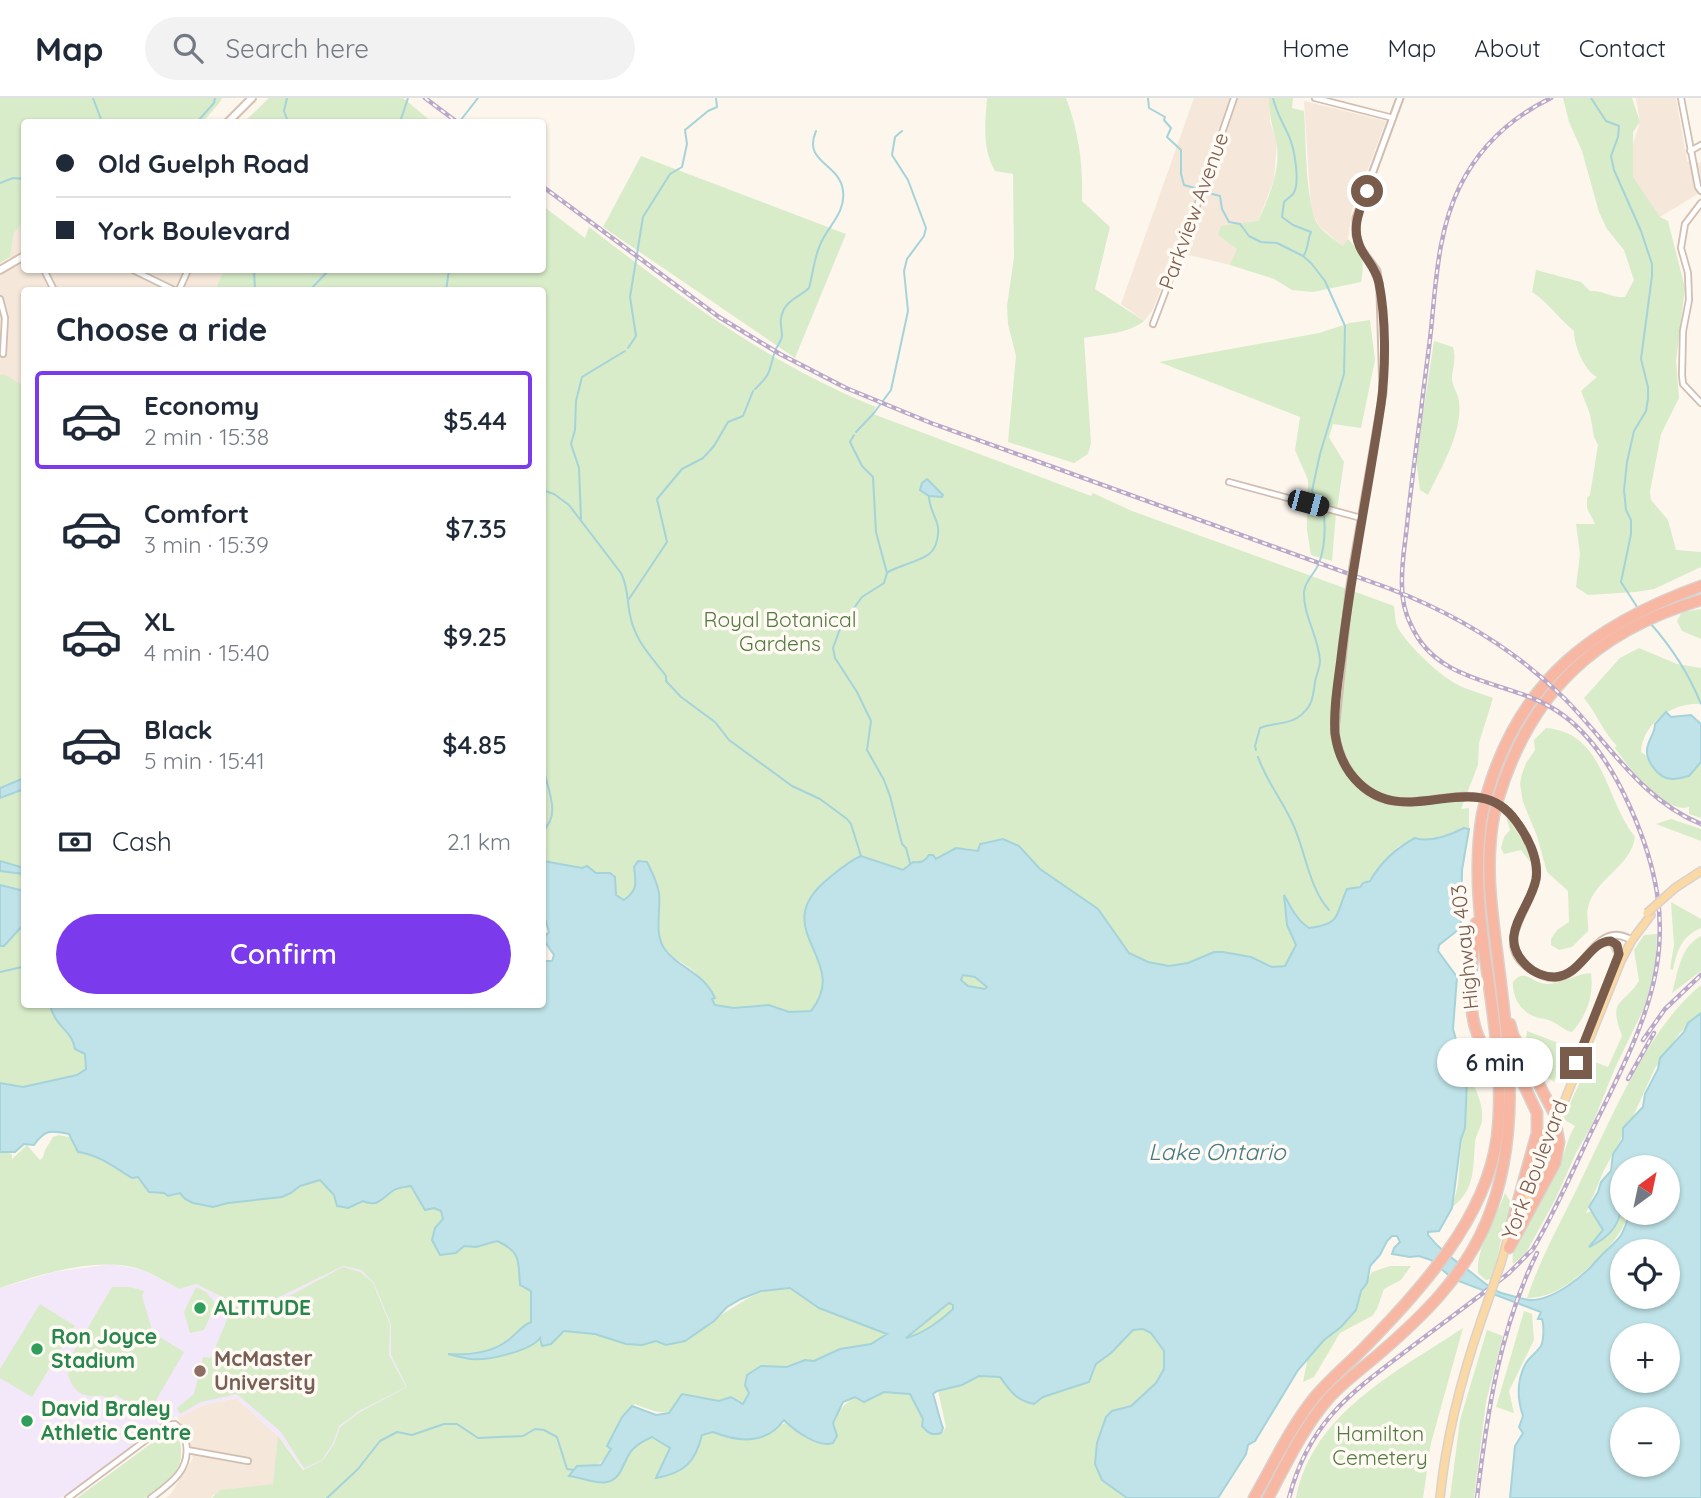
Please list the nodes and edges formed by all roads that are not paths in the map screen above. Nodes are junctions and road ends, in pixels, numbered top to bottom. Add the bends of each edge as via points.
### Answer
1 (252, 98) edge
2 (1234, 98) edge
3 (1315, 98) edge
4 (1400, 98) edge
5 (1681, 98) edge
6 (1393, 118) junction
7 (231, 119) edge
8 (1701, 145) edge
9 (1690, 151) junction
10 (1701, 191) edge
11 (1701, 204) edge
12 (21, 258) edge
13 (0, 270) edge
14 (139, 273) edge
15 (170, 287) edge
16 (0, 299) edge
17 (1153, 324) dead end
18 (3, 354) dead end
19 (1701, 403) edge
20 (1230, 482) dead end
21 (1361, 518) junction
22 (1701, 584) edge
23 (1701, 600) edge
24 (1701, 874) edge
25 (1478, 894) junction
26 (1630, 939) junction
27 (1496, 943) junction
28 (1599, 944) junction
29 (1619, 954) junction
30 (1559, 1110) junction
31 (1552, 1128) junction
32 (1509, 1234) junction
33 (1509, 1248) junction
34 (1502, 1263) junction
35 (187, 1450) junction
36 (248, 1461) dead end
37 (68, 1498) edge
38 (151, 1498) edge
39 (1254, 1498) edge
40 (1268, 1498) edge
41 (1440, 1498) edge

1 - 7 main road
2 - 17 street, Parkview Avenue
3 - 6 street
4 - 6 street
5 - 9 street
6 - 21 street via 1356,218 1361,249 1377,271 1383,337 1383,393
8 - 9 street
9 - 10 street
11 - 19 street via 1685,223 1681,248 1689,300 1683,331 1683,384
12 - 13 main road
14 - 15 street
16 - 18 street via 5,318
20 - 21 street
21 - 28 street, bridge via 1335,732 1349,772 1364,789 1385,800 1482,798 1515,819 1536,861 1532,892 1514,934 1517,953 1530,970 1554,977 1566,974
22 - 25 highway, Highway 403, bridge via 1611,626 1546,681 1505,743 1486,794 1478,839
23 - 27 highway, Highway 403, bridge via 1646,620 1596,650 1560,682 1529,724 1514,752 1494,815 1488,863
24 - 26 main road, York Boulevard, bridge via 1649,914
25 - 32 highway, bridge via 1474,1030 1485,1049 1524,1086 1537,1113 1537,1133
25 - 39 highway, Highway 403 via 1498,1119 1485,1181 1452,1243 1370,1341 1314,1399
26 - 28 street via 1611,936
26 - 29 main road, York Boulevard
26 - 30 main road, York Boulevard
27 - 33 highway via 1513,1035 1554,1113 1559,1135 1555,1163
27 - 40 highway, Highway 403 via 1511,1100 1498,1189 1485,1224 1446,1290 1328,1399
28 - 29 main road via 1613,942
29 - 30 main road, York Boulevard
30 - 31 main road, York Boulevard, bridge
31 - 32 main road, York Boulevard
31 - 33 main road, York Boulevard
32 - 34 main road, York Boulevard
33 - 34 main road, York Boulevard
34 - 41 main road, York Boulevard, bridge via 1451,1421
35 - 36 street
35 - 37 street via 181,1429 166,1425
35 - 38 street via 180,1474

